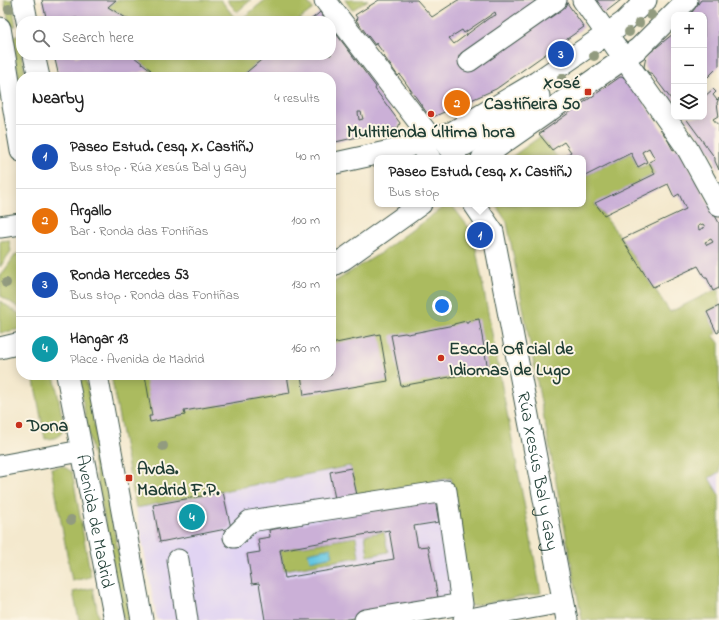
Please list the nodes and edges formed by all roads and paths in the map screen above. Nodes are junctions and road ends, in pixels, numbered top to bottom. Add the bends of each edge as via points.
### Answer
1 (23, 0) edge
2 (325, 0) edge
3 (556, 0) edge
4 (583, 0) edge
5 (646, 0) edge
6 (666, 0) edge
7 (687, 0) edge
8 (26, 16) edge
9 (0, 28) edge
10 (614, 45) junction
11 (35, 60) edge
12 (469, 61) dead end
13 (38, 72) edge
14 (16, 122) edge
15 (430, 144) edge
16 (460, 151) edge
17 (486, 155) edge
18 (336, 163) edge
19 (719, 206) edge
20 (416, 207) edge
21 (476, 207) edge
22 (16, 225) edge
23 (0, 227) edge
24 (336, 263) edge
25 (16, 344) edge
26 (0, 348) edge
27 (68, 380) edge
28 (98, 380) edge
29 (81, 451) junction
30 (0, 466) edge
31 (234, 537) dead end
32 (178, 560) dead end
33 (565, 611) edge
34 (115, 620) edge
35 (142, 620) edge
36 (187, 620) edge
37 (366, 620) edge
38 (464, 620) edge

1 - 8 street
2 - 15 street
3 - 12 street
4 - 10 street
5 - 10 street via 624,22
6 - 10 street via 659,9
7 - 10 street via 639,48
9 - 14 street
10 - 15 street via 537,82
10 - 16 street
10 - 17 street
10 - 19 street via 687,148
11 - 13 street
15 - 16 street
15 - 18 street
20 - 24 street
21 - 33 street, Rúa Xesús Bal y Gay via 493,232
22 - 23 street
25 - 26 street
27 - 29 street, Avenida de Madrid
28 - 35 street, Avenida de Madrid
29 - 30 street
29 - 34 street, Avenida de Madrid
31 - 37 street via 250,521 446,491 462,604
32 - 36 street
33 - 38 street, Rúa Xesús Bal y Gay

